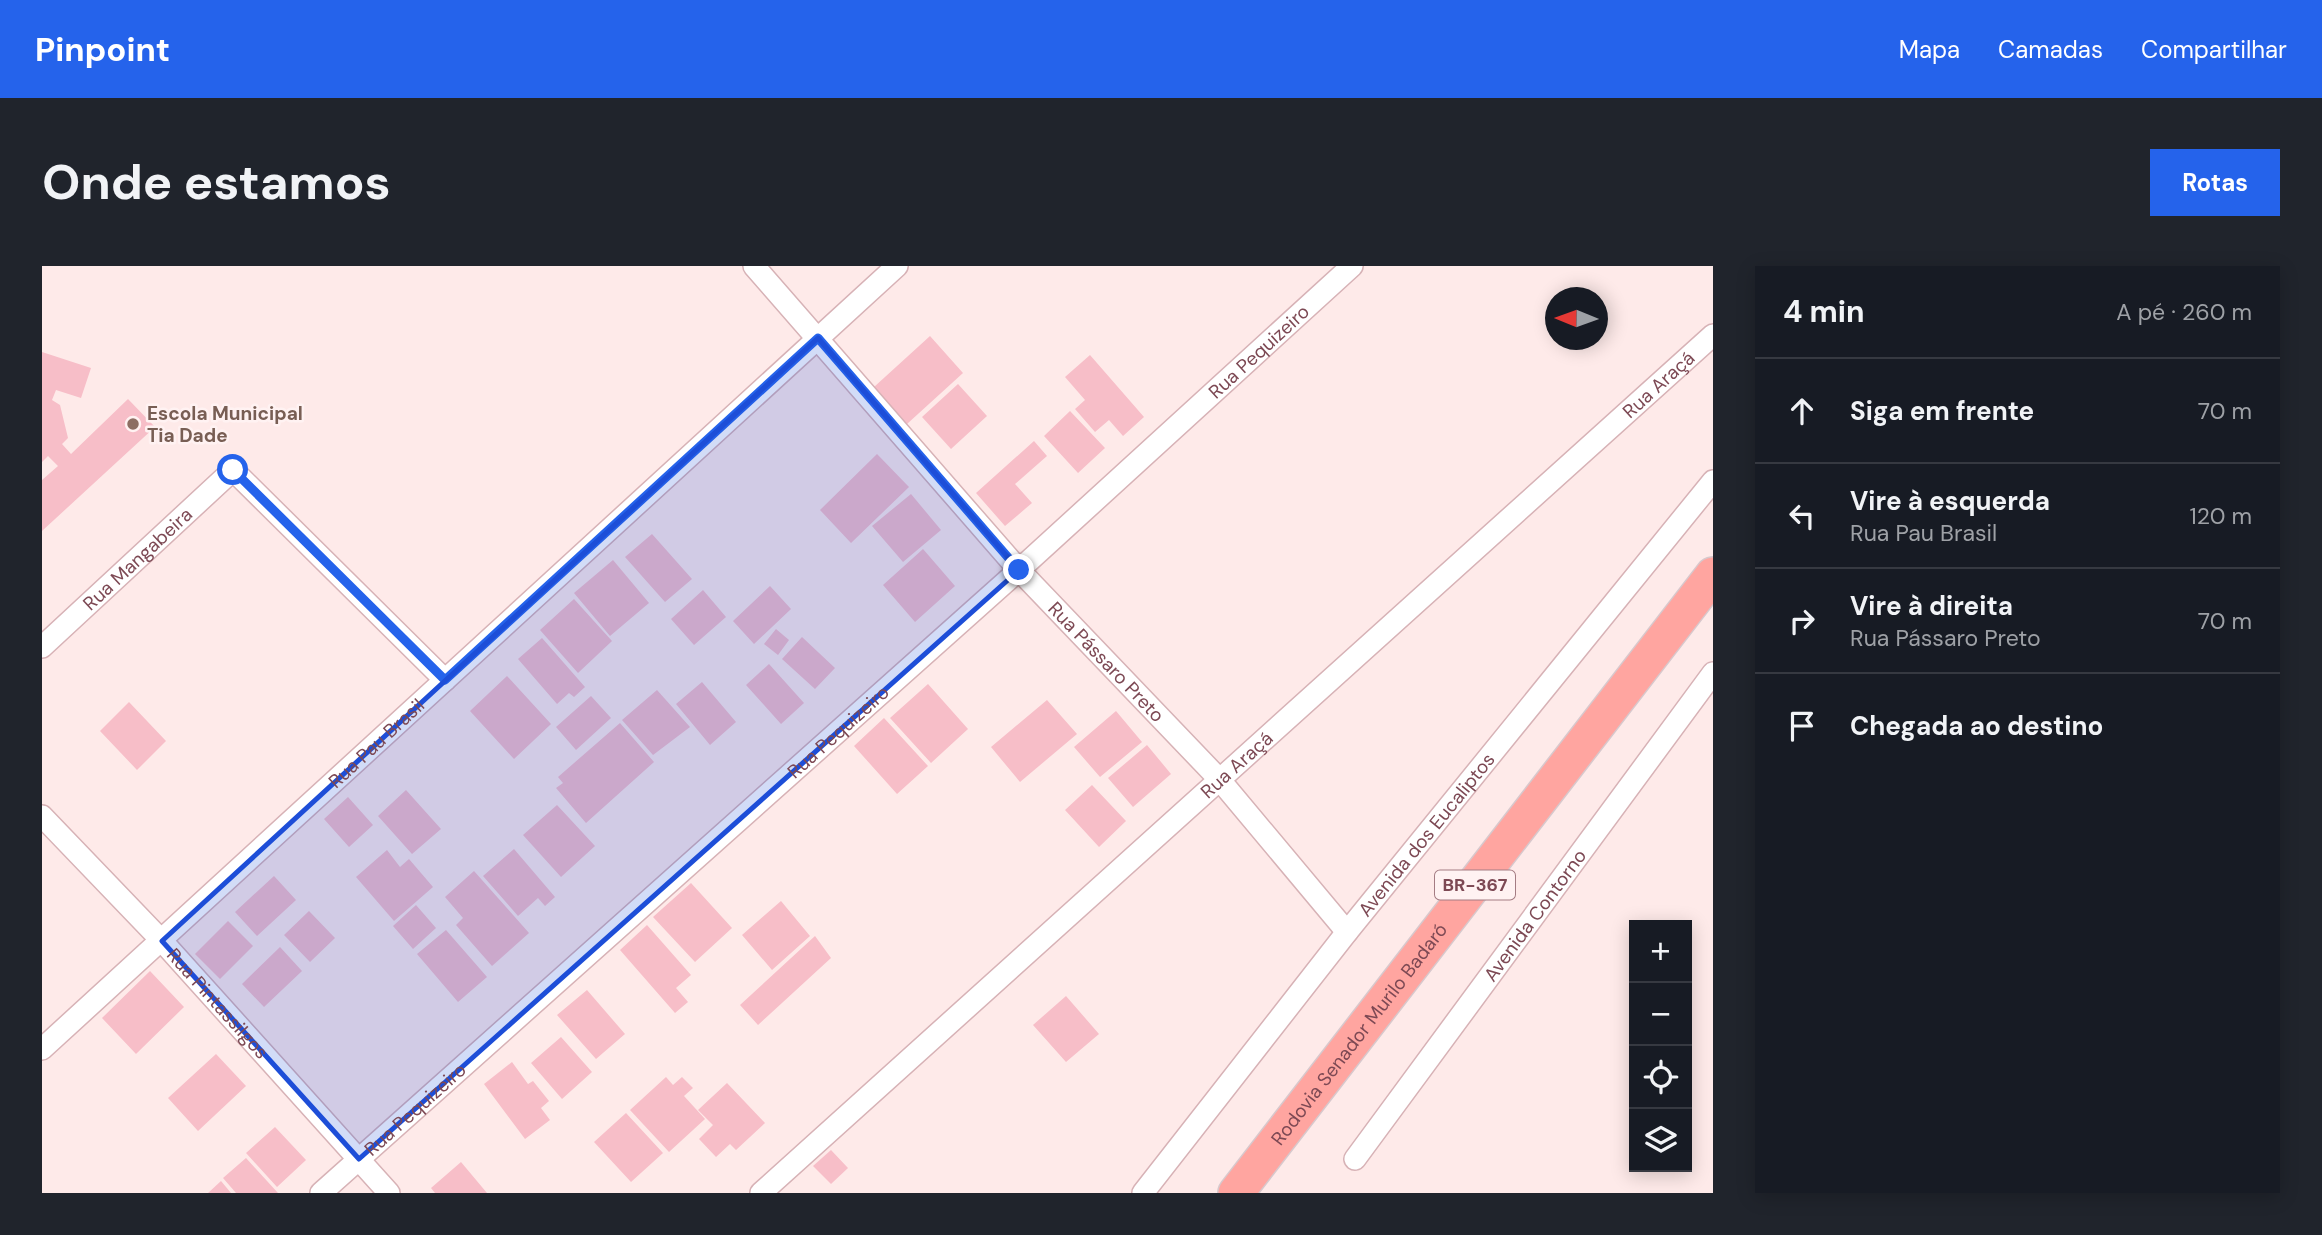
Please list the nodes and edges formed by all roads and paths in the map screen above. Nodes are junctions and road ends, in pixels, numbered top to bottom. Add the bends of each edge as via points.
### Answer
1 (754, 266) edge
2 (897, 266) edge
3 (1352, 266) edge
4 (1713, 335) edge
5 (818, 338) junction
6 (1713, 481) edge
7 (1019, 570) junction
8 (1713, 575) edge
9 (42, 647) edge
10 (1711, 679) edge
11 (445, 680) junction
12 (1219, 779) junction
13 (42, 817) edge
14 (1348, 932) junction
15 (162, 941) junction
16 (42, 1049) edge
17 (359, 1159) junction
18 (1355, 1159) dead end
19 (321, 1193) edge
20 (389, 1193) edge
21 (761, 1193) edge
22 (1143, 1193) edge
23 (1236, 1193) edge

1 - 5 street, Rua Pássaro Preto
2 - 5 street, Rua Pau Brasil
3 - 7 street, Rua Pequizeiro
4 - 12 street, Rua Araçá
5 - 7 street, Rua Pássaro Preto
5 - 11 street, Rua Pau Brasil
6 - 14 street, Avenida dos Eucaliptos
7 - 12 street, Rua Pássaro Preto
7 - 17 street, Rua Pequizeiro
8 - 23 main road, Rodovia Senador Murilo Badaró / BR-367
9 - 11 street, Rua Mangabeira via 233,470
10 - 18 street, Avenida Contorno
11 - 15 street, Rua Pau Brasil
12 - 14 street, Rua Pássaro Preto
12 - 21 street, Rua Araçá
13 - 15 street, Rua Pintassilgos
14 - 22 street, Avenida dos Eucaliptos
15 - 16 street, Rua Pau Brasil
15 - 17 street, Rua Pintassilgos
17 - 19 street, Rua Pequizeiro
17 - 20 street, Rua Pintassilgos

